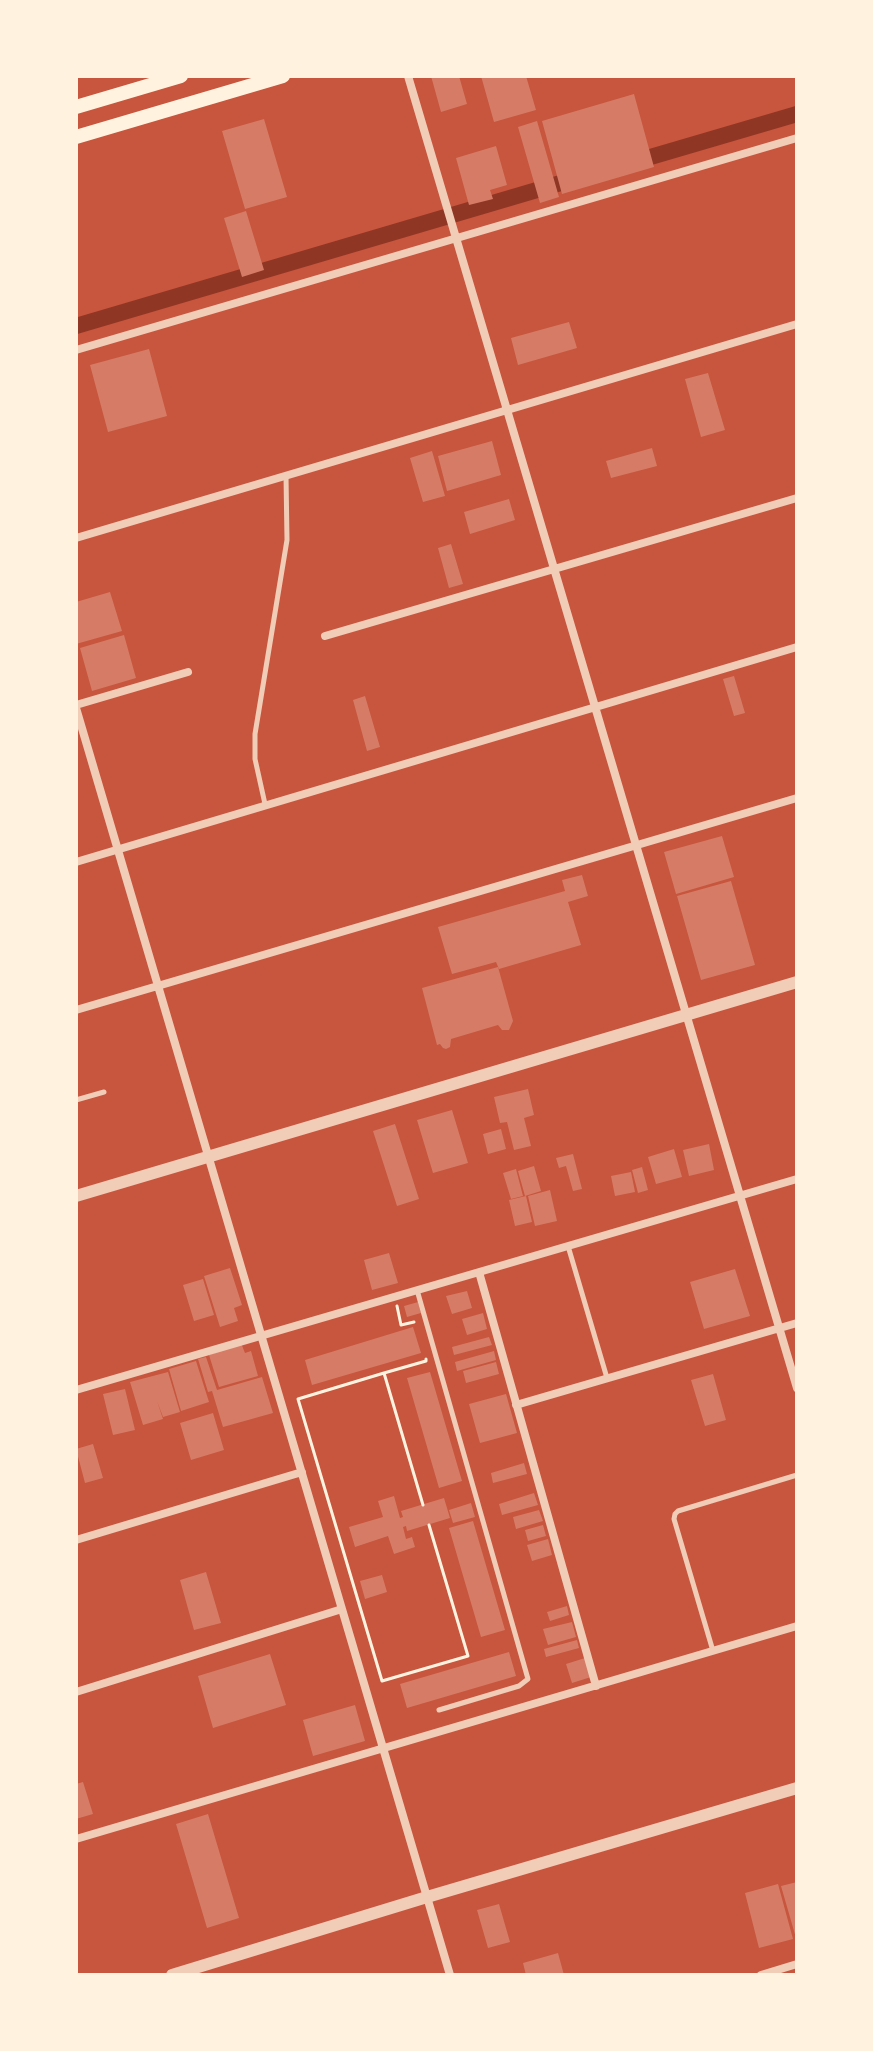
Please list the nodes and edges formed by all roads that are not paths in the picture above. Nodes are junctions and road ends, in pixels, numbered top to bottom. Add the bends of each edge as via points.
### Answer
1 (181, 76) edge
2 (283, 76) edge
3 (408, 76) edge
4 (254, 80) edge
5 (76, 107) edge
6 (76, 137) edge
7 (797, 138) edge
8 (457, 238) junction
9 (797, 324) edge
10 (76, 350) edge
11 (508, 410) junction
12 (286, 476) junction
13 (797, 498) edge
14 (76, 538) edge
15 (555, 569) junction
16 (325, 636) dead end
17 (797, 647) edge
18 (188, 672) dead end
19 (76, 707) edge
20 (596, 707) junction
21 (797, 798) edge
22 (265, 804) junction
23 (636, 845) junction
24 (118, 849) junction
25 (76, 862) edge
26 (797, 982) edge
27 (158, 986) junction
28 (76, 1010) edge
29 (687, 1015) junction
30 (104, 1092) dead end
31 (76, 1100) edge
32 (209, 1157) junction
33 (797, 1179) edge
34 (76, 1196) edge
35 (740, 1196) junction
36 (568, 1246) junction
37 (479, 1272) junction
38 (417, 1290) junction
39 (797, 1323) edge
40 (779, 1328) junction
41 (262, 1336) junction
42 (607, 1378) junction
43 (797, 1388) edge
44 (76, 1390) edge
45 (516, 1405) junction
46 (302, 1472) junction
47 (797, 1475) edge
48 (76, 1540) edge
49 (342, 1609) junction
50 (797, 1626) edge
51 (713, 1651) junction
52 (596, 1686) junction
53 (76, 1692) edge
54 (439, 1710) dead end
55 (383, 1747) junction
56 (797, 1788) edge
57 (76, 1839) edge
58 (427, 1897) junction
59 (796, 1968) edge
60 (172, 1975) edge
61 (450, 1975) edge
62 (761, 1975) edge

1 - 5 main road
2 - 4 main road
3 - 8 street
4 - 6 main road
7 - 8 street
8 - 10 street
8 - 11 street
9 - 11 street
11 - 12 street
11 - 15 street
12 - 14 street
12 - 22 lane via 287,540 255,734
13 - 15 street
15 - 16 street
15 - 20 street
17 - 20 street
18 - 19 street
19 - 24 street
20 - 22 street
20 - 23 street
21 - 23 street
22 - 24 street
23 - 27 street
23 - 29 street
24 - 25 street
24 - 27 street
26 - 29 street
27 - 28 street
27 - 32 street
29 - 32 street
29 - 35 street
30 - 31 lane
32 - 34 street
32 - 41 street
33 - 35 street
35 - 36 street
35 - 40 street
36 - 37 street
36 - 42 lane
37 - 38 street
37 - 45 street
38 - 41 street
38 - 54 lane via 528,1679
39 - 40 street
40 - 42 street
40 - 43 street
41 - 44 street
41 - 46 street
42 - 45 street
45 - 52 street
46 - 48 street
46 - 49 street
47 - 51 lane via 675,1514
49 - 53 street
49 - 55 street
50 - 51 street
51 - 52 street
52 - 55 street
55 - 57 street
55 - 58 street
56 - 58 street
58 - 60 street
58 - 61 street
59 - 62 street

